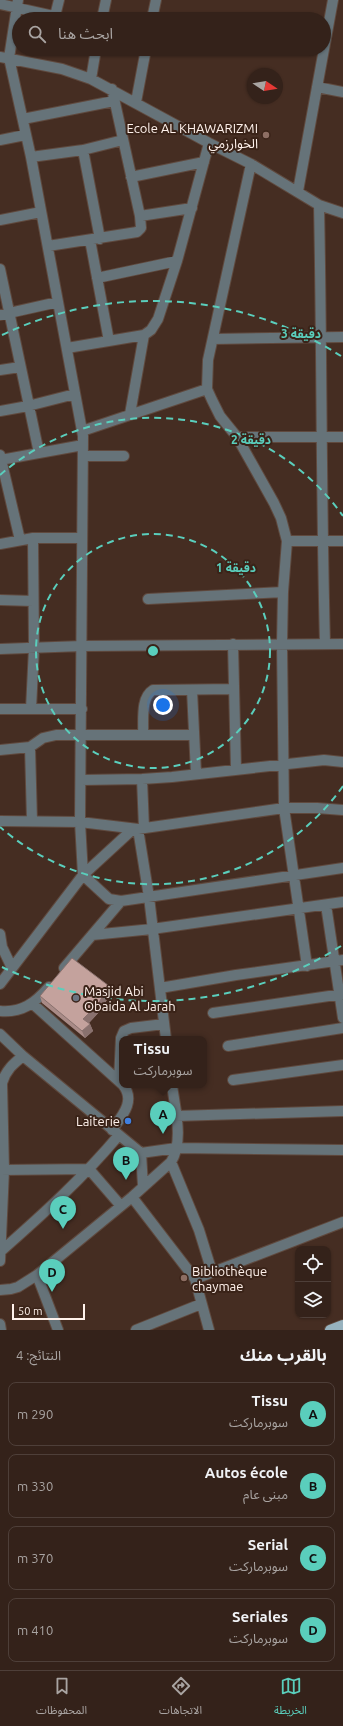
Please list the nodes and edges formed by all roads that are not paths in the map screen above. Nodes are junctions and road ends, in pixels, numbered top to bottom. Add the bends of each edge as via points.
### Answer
1 (58, 0) edge
2 (106, 0) edge
3 (156, 0) edge
4 (333, 0) edge
5 (0, 4) edge
6 (17, 4) edge
7 (42, 12) edge
8 (56, 12) edge
9 (103, 12) edge
10 (153, 12) edge
11 (331, 12) edge
12 (12, 24) edge
13 (95, 56) edge
14 (145, 56) edge
15 (323, 56) edge
16 (4, 57) edge
17 (92, 79) junction
18 (317, 88) junction
19 (112, 89) junction
20 (343, 92) edge
21 (114, 100) junction
22 (136, 102) junction
23 (23, 119) junction
24 (25, 135) junction
25 (0, 140) edge
26 (123, 140) junction
27 (209, 143) junction
28 (83, 150) junction
29 (31, 157) junction
30 (204, 162) junction
31 (251, 164) junction
32 (131, 177) junction
33 (298, 191) junction
34 (319, 205) junction
35 (192, 208) junction
36 (41, 212) junction
37 (343, 213) edge
38 (140, 216) junction
39 (0, 220) edge
40 (95, 239) junction
41 (48, 246) junction
42 (177, 261) junction
43 (0, 271) edge
44 (97, 278) junction
45 (58, 302) junction
46 (4, 314) edge
47 (144, 335) junction
48 (322, 337) junction
49 (343, 337) edge
50 (213, 339) junction
51 (109, 341) junction
52 (67, 348) junction
53 (20, 367) junction
54 (0, 370) edge
55 (208, 389) junction
56 (76, 394) junction
57 (28, 406) junction
58 (0, 411) edge
59 (130, 414) junction
60 (82, 431) junction
61 (237, 437) junction
62 (322, 437) junction
63 (343, 437) edge
64 (83, 445) junction
65 (38, 453) junction
66 (82, 456) junction
67 (124, 456) dead end
68 (0, 458) edge
69 (34, 538) junction
70 (82, 538) junction
71 (20, 540) junction
72 (287, 541) junction
73 (322, 541) junction
74 (343, 541) edge
75 (0, 544) edge
76 (283, 592) junction
77 (148, 599) dead end
78 (0, 600) edge
79 (33, 601) junction
80 (325, 643) junction
81 (233, 644) junction
82 (282, 644) junction
83 (343, 644) edge
84 (82, 646) junction
85 (34, 648) junction
86 (0, 649) edge
87 (234, 689) junction
88 (192, 690) junction
89 (0, 709) edge
90 (31, 709) junction
91 (82, 709) junction
92 (81, 735) junction
93 (143, 735) junction
94 (194, 735) junction
95 (30, 747) junction
96 (0, 750) edge
97 (343, 762) edge
98 (283, 765) junction
99 (236, 769) junction
100 (196, 774) junction
101 (142, 779) junction
102 (81, 780) junction
103 (284, 808) junction
104 (343, 810) edge
105 (0, 821) edge
106 (32, 821) junction
107 (80, 822) junction
108 (138, 828) junction
109 (343, 868) edge
110 (295, 874) junction
111 (83, 875) junction
112 (149, 897) junction
113 (120, 901) junction
114 (343, 902) edge
115 (326, 905) junction
116 (300, 907) junction
117 (152, 929) junction
118 (0, 934) edge
119 (92, 934) junction
120 (339, 961) edge
121 (307, 966) junction
122 (12, 968) junction
123 (0, 984) edge
124 (160, 988) junction
125 (341, 994) edge
126 (33, 1004) junction
127 (0, 1011) edge
128 (213, 1014) dead end
129 (343, 1018) edge
130 (164, 1024) junction
131 (343, 1028) edge
132 (0, 1034) edge
133 (122, 1036) edge
134 (166, 1036) edge
135 (228, 1046) dead end
136 (23, 1056) junction
137 (343, 1064) edge
138 (233, 1080) dead end
139 (119, 1082) edge
140 (125, 1088) edge
141 (172, 1088) edge
142 (343, 1111) edge
143 (176, 1116) junction
144 (116, 1133) junction
145 (176, 1148) junction
146 (343, 1150) edge
147 (141, 1153) junction
148 (171, 1162) junction
149 (89, 1169) junction
150 (2, 1170) edge
151 (143, 1186) junction
152 (132, 1197) junction
153 (121, 1206) junction
154 (343, 1222) edge
155 (0, 1252) edge
156 (0, 1261) edge
157 (212, 1272) junction
158 (37, 1275) junction
159 (195, 1279) junction
160 (0, 1290) edge
161 (201, 1304) junction
162 (0, 1324) edge
163 (343, 1325) edge
164 (1, 1330) edge
165 (58, 1330) edge
166 (136, 1330) edge
167 (209, 1330) edge
168 (330, 1330) edge

1 - 8 street
2 - 9 street
3 - 10 street
4 - 11 street
5 - 6 street
6 - 7 street
12 - 16 street
13 - 17 street
14 - 22 street
15 - 18 street
16 - 17 street via 62,69
16 - 23 street
17 - 19 street
18 - 20 street
18 - 33 street
19 - 21 street
19 - 22 street
21 - 23 street
21 - 26 street
22 - 27 street
23 - 24 street
24 - 25 street
24 - 29 street
26 - 28 street
26 - 32 street
27 - 30 street
27 - 31 street
28 - 29 street
28 - 40 street
29 - 36 street
30 - 32 street
30 - 35 street
31 - 33 street
31 - 50 street
32 - 38 street
33 - 34 street
34 - 37 street
34 - 48 street
35 - 38 street
35 - 42 street
36 - 39 street
36 - 41 street
38 - 40 street via 141,228 137,232
40 - 41 street
40 - 44 street
41 - 45 street
42 - 44 street
42 - 47 street via 158,319
43 - 46 street
44 - 51 street
45 - 46 street
45 - 52 street
46 - 53 street
47 - 51 street
47 - 59 street
48 - 49 street
48 - 50 street
48 - 62 street
50 - 55 street via 208,360
51 - 52 street
52 - 56 street
53 - 54 street
53 - 57 street
55 - 59 street
55 - 61 street via 220,416
56 - 57 street
56 - 60 street
57 - 58 street
57 - 65 street
59 - 60 street
60 - 64 street
61 - 62 street
61 - 72 street via 281,518
62 - 63 street
62 - 73 street
64 - 65 street
64 - 66 street
65 - 68 street
66 - 67 street
66 - 70 street
68 - 71 street
69 - 70 street
69 - 71 street
69 - 79 street
70 - 84 street
71 - 75 street
72 - 73 street
72 - 76 street
73 - 74 street
73 - 80 street
76 - 77 street
76 - 82 street
78 - 79 street
79 - 85 street
80 - 82 street
80 - 83 street
81 - 82 street
81 - 84 street
81 - 87 street
82 - 98 street
84 - 85 street
84 - 91 street
85 - 86 street
85 - 90 street
87 - 88 street
87 - 99 street
88 - 93 street via 159,690 149,693 145,700
88 - 94 street
89 - 90 street
90 - 91 street
91 - 92 street
92 - 93 street
92 - 95 street via 49,736
92 - 102 street
93 - 94 street
94 - 100 street
95 - 96 street
95 - 106 street
97 - 98 street via 324,760
98 - 99 street
98 - 103 street
99 - 100 street
100 - 101 street
101 - 102 street
101 - 108 street
102 - 107 street
103 - 104 street
103 - 108 street
103 - 110 street
105 - 106 street
106 - 107 street
107 - 108 street
107 - 111 street
108 - 111 street
108 - 112 street
109 - 110 street
110 - 112 street
110 - 116 street
111 - 113 street via 109,899
111 - 122 street
112 - 113 street
112 - 117 street
113 - 119 street
114 - 115 street
115 - 116 street
115 - 120 street
116 - 117 street
116 - 121 street
117 - 119 street
117 - 124 street
118 - 122 street via 2,947
119 - 126 street
120 - 121 street
120 - 125 street
121 - 124 street
122 - 123 street
124 - 130 street
125 - 128 street
125 - 129 street
126 - 127 street via 20,1010
126 - 139 street
130 - 133 street via 131,1028 124,1031
130 - 134 street
131 - 135 street
132 - 136 street
136 - 144 street
136 - 150 street via 10,1067 2,1083
137 - 138 street
140 - 144 street via 128,1091 128,1104
141 - 143 street
142 - 143 street
143 - 145 street
144 - 147 street
144 - 149 street
145 - 146 street
145 - 147 street
145 - 148 street
147 - 151 street
148 - 151 street
148 - 157 street via 199,1230
149 - 150 street
149 - 153 street
149 - 155 street
150 - 155 street
151 - 152 street
152 - 153 street
152 - 159 street
153 - 158 street
154 - 157 street
155 - 156 street
157 - 159 street
158 - 160 street via 18,1287
158 - 165 street
159 - 161 street
161 - 166 street
161 - 167 street
162 - 164 street
163 - 168 main road

